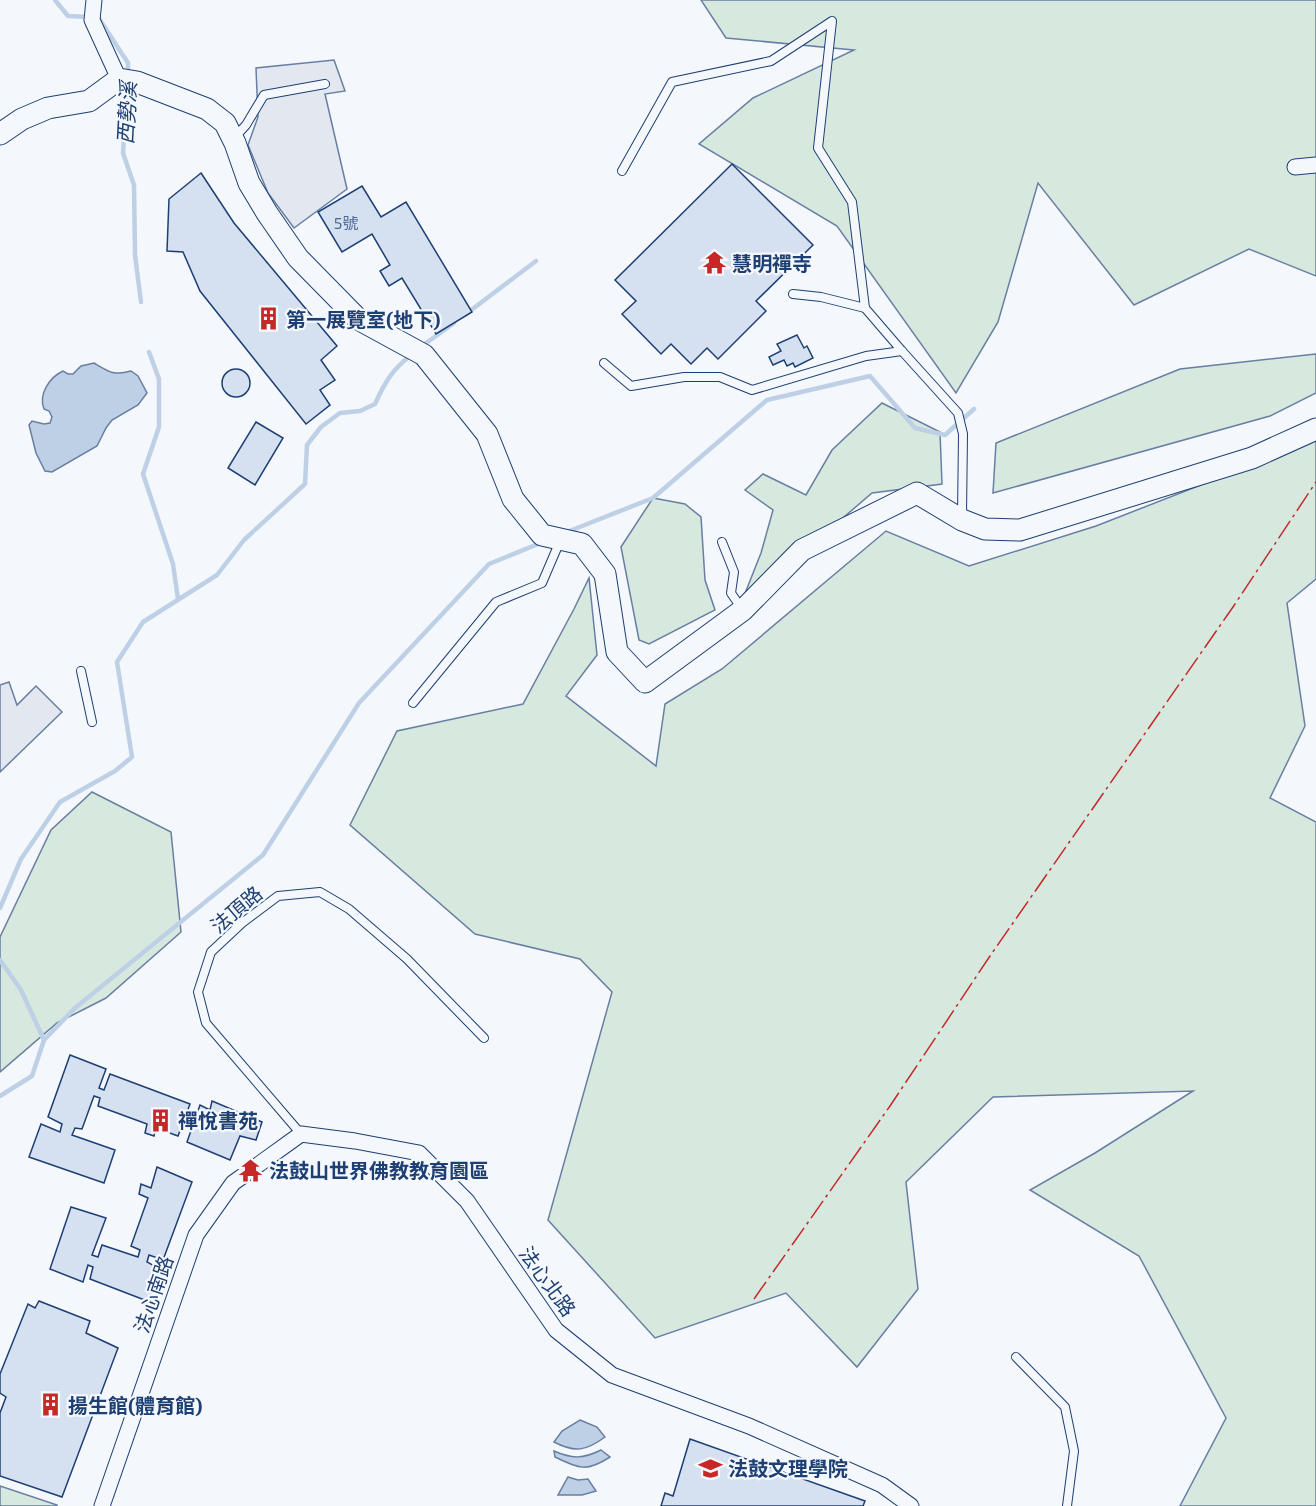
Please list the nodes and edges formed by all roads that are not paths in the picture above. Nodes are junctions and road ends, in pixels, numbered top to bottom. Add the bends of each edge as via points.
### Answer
1 (94, 0) edge
2 (119, 80) junction
3 (325, 84) dead end
4 (0, 134) edge
5 (233, 139) junction
6 (1316, 165) edge
7 (1295, 167) dead end
8 (622, 171) dead end
9 (793, 294) dead end
10 (865, 308) junction
11 (902, 351) junction
12 (604, 363) dead end
13 (1316, 429) edge
14 (962, 520) junction
15 (560, 539) junction
16 (722, 542) dead end
17 (743, 610) junction
18 (81, 670) dead end
19 (413, 703) dead end
20 (92, 722) dead end
21 (484, 1038) dead end
22 (302, 1134) junction
23 (1016, 1358) dead end
24 (102, 1506) edge
25 (911, 1506) edge
26 (1067, 1506) edge

1 - 2 street via 92,20
2 - 4 street via 89,101 48,108
2 - 5 street via 146,85 207,109 225,123
3 - 5 lane via 264,95
5 - 15 street via 249,183 298,258 358,319 424,355 487,434 513,499 542,535
6 - 7 street
8 - 10 lane via 672,82 771,61 832,21 818,148 852,202
9 - 10 lane
10 - 11 lane
11 - 12 lane via 866,356 752,390 720,377 684,377 631,387
11 - 14 lane via 958,413 963,434
13 - 14 street via 1251,458 1020,530 986,529
14 - 17 street via 917,493 802,550
15 - 17 street via 582,544 605,574 617,652 645,682
15 - 19 lane via 542,583 496,602
16 - 17 lane via 734,572 731,593
18 - 20 lane
21 - 22 lane, 法頂路 via 407,959 349,909 320,892 278,896 211,952 198,992 206,1023
22 - 24 street, 法心南路 via 233,1183 196,1235
22 - 25 street, 法心北路 via 419,1153 467,1201 555,1330 612,1375 749,1426 882,1485
23 - 26 lane via 1065,1407 1074,1451

